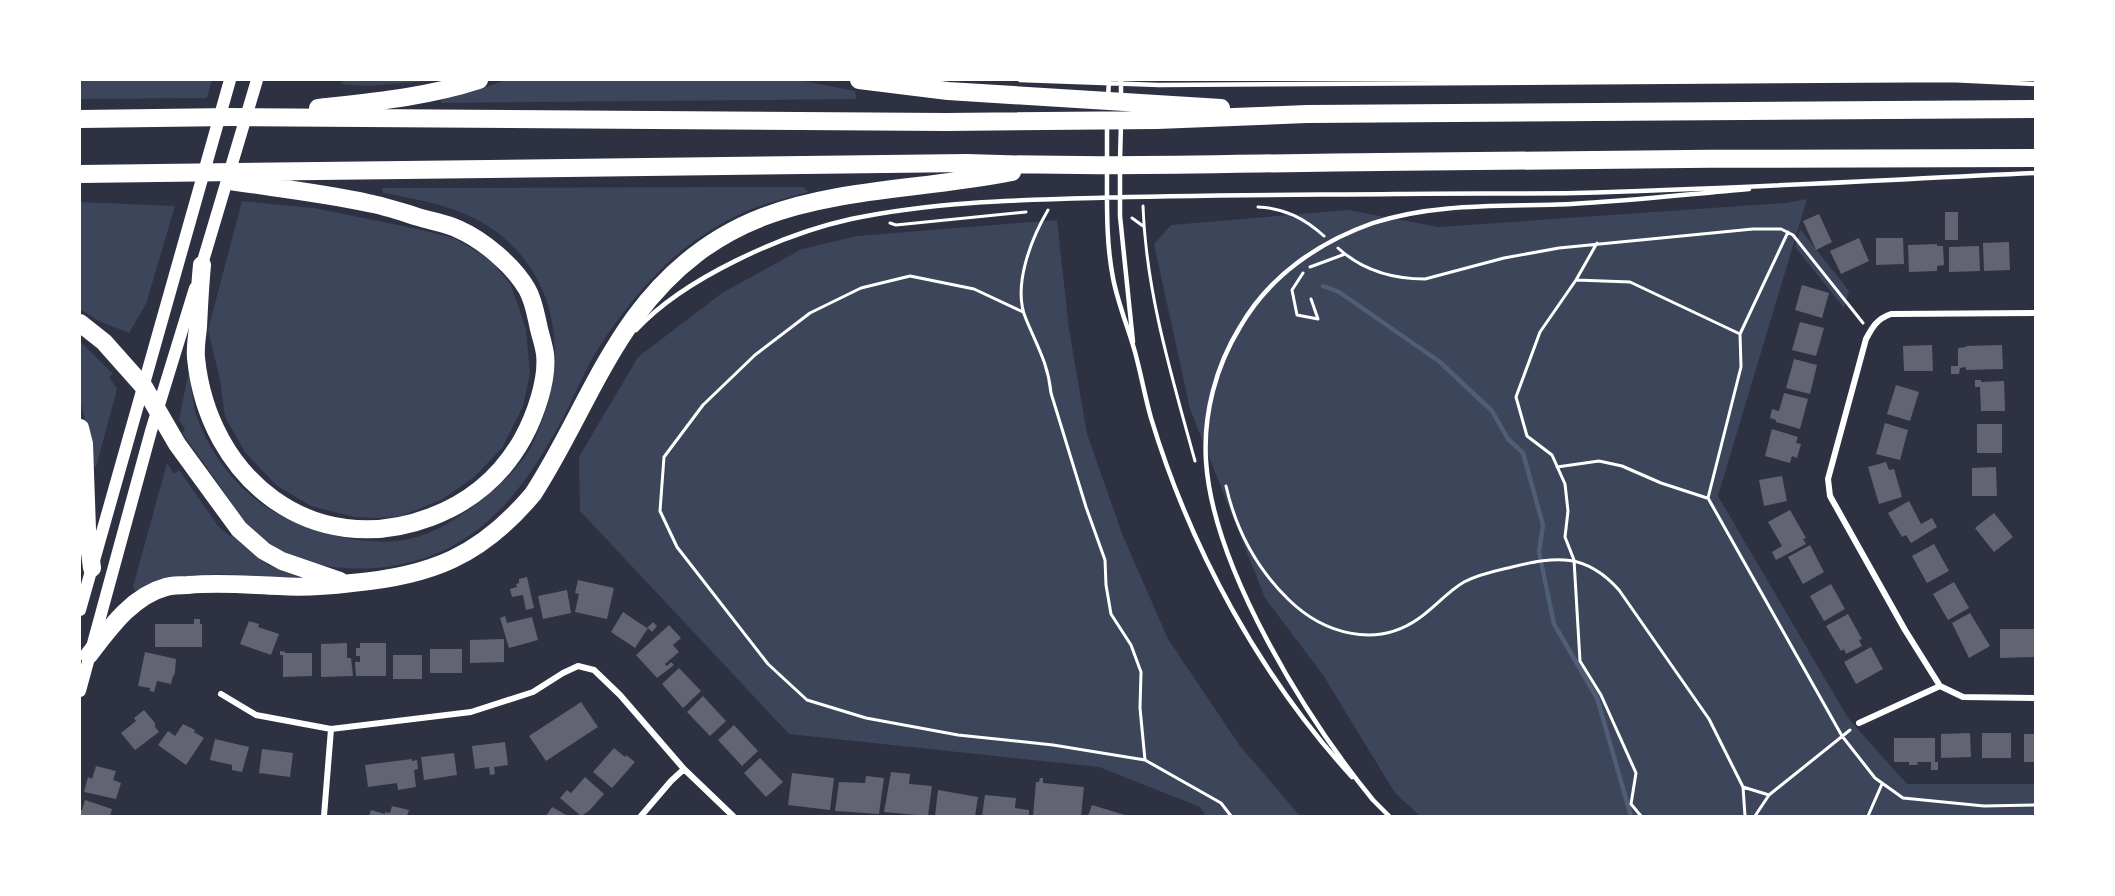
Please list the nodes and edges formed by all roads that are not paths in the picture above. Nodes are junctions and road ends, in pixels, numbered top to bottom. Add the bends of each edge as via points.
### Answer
1 (230, 80) edge
2 (257, 80) edge
3 (479, 80) edge
4 (859, 80) edge
5 (1020, 80) edge
6 (1109, 80) edge
7 (1122, 80) edge
8 (2036, 84) edge
9 (1046, 89) edge
10 (1158, 103) junction
11 (2036, 110) edge
12 (231, 117) junction
13 (80, 119) edge
14 (2036, 158) edge
15 (1044, 166) junction
16 (175, 173) junction
17 (2036, 173) edge
18 (80, 174) edge
19 (1809, 184) junction
20 (202, 265) junction
21 (2036, 313) edge
22 (80, 323) edge
23 (1134, 351) junction
24 (598, 379) junction
25 (144, 387) junction
26 (158, 409) junction
27 (80, 428) edge
28 (92, 568) junction
29 (347, 584) junction
30 (80, 610) edge
31 (89, 656) junction
32 (1940, 687) junction
33 (80, 691) edge
34 (221, 694) dead end
35 (2036, 698) edge
36 (1859, 723) road end
37 (331, 729) junction
38 (684, 769) junction
39 (1373, 800) junction
40 (324, 816) edge
41 (641, 816) edge
42 (733, 816) edge
43 (1389, 816) edge

1 - 25 main road
2 - 20 main road
3 - 12 highway via 384,101
4 - 9 highway via 937,90
5 - 9 lane
6 - 23 lane via 1108,226 1113,277
7 - 23 lane via 1120,216
8 - 10 lane via 1951,80
9 - 10 highway
10 - 11 highway via 1307,114
10 - 12 highway via 1044,121
12 - 13 highway
14 - 15 highway
15 - 16 highway via 967,163
15 - 24 highway via 828,198 780,209 739,227 696,253 650,298
16 - 18 highway
16 - 20 highway via 369,203 458,229 502,257 528,290 545,356 542,390 530,426 512,458 485,486 454,508 417,522 385,529 346,528 293,513 247,478 219,436 196,356
17 - 19 lane
19 - 24 lane via 1576,193 1046,199 938,206 867,216 797,235 720,269 642,323
19 - 39 lane via 1578,204 1434,210 1388,219 1330,241 1298,262 1254,305 1231,342 1211,400 1206,458 1209,488 1228,553 1270,645 1308,710
20 - 26 main road
21 - 32 street via 1892,314 1874,323 1866,339 1828,478 1830,496
22 - 25 highway via 104,342
23 - 39 lane via 1164,455 1218,583 1288,697
24 - 29 highway via 533,494 493,534 455,560 422,572
25 - 26 highway
25 - 28 main road
26 - 29 highway via 177,444 251,541 282,561
26 - 31 main road
27 - 28 highway
28 - 30 main road
29 - 31 highway via 305,588 214,583 166,587 141,598 114,623
31 - 33 main road
32 - 35 street via 1964,697
32 - 36 street
34 - 37 street via 256,715
37 - 38 street via 471,712 533,692 578,666 594,670 620,695
37 - 40 street
38 - 41 street
38 - 42 street
39 - 43 lane

